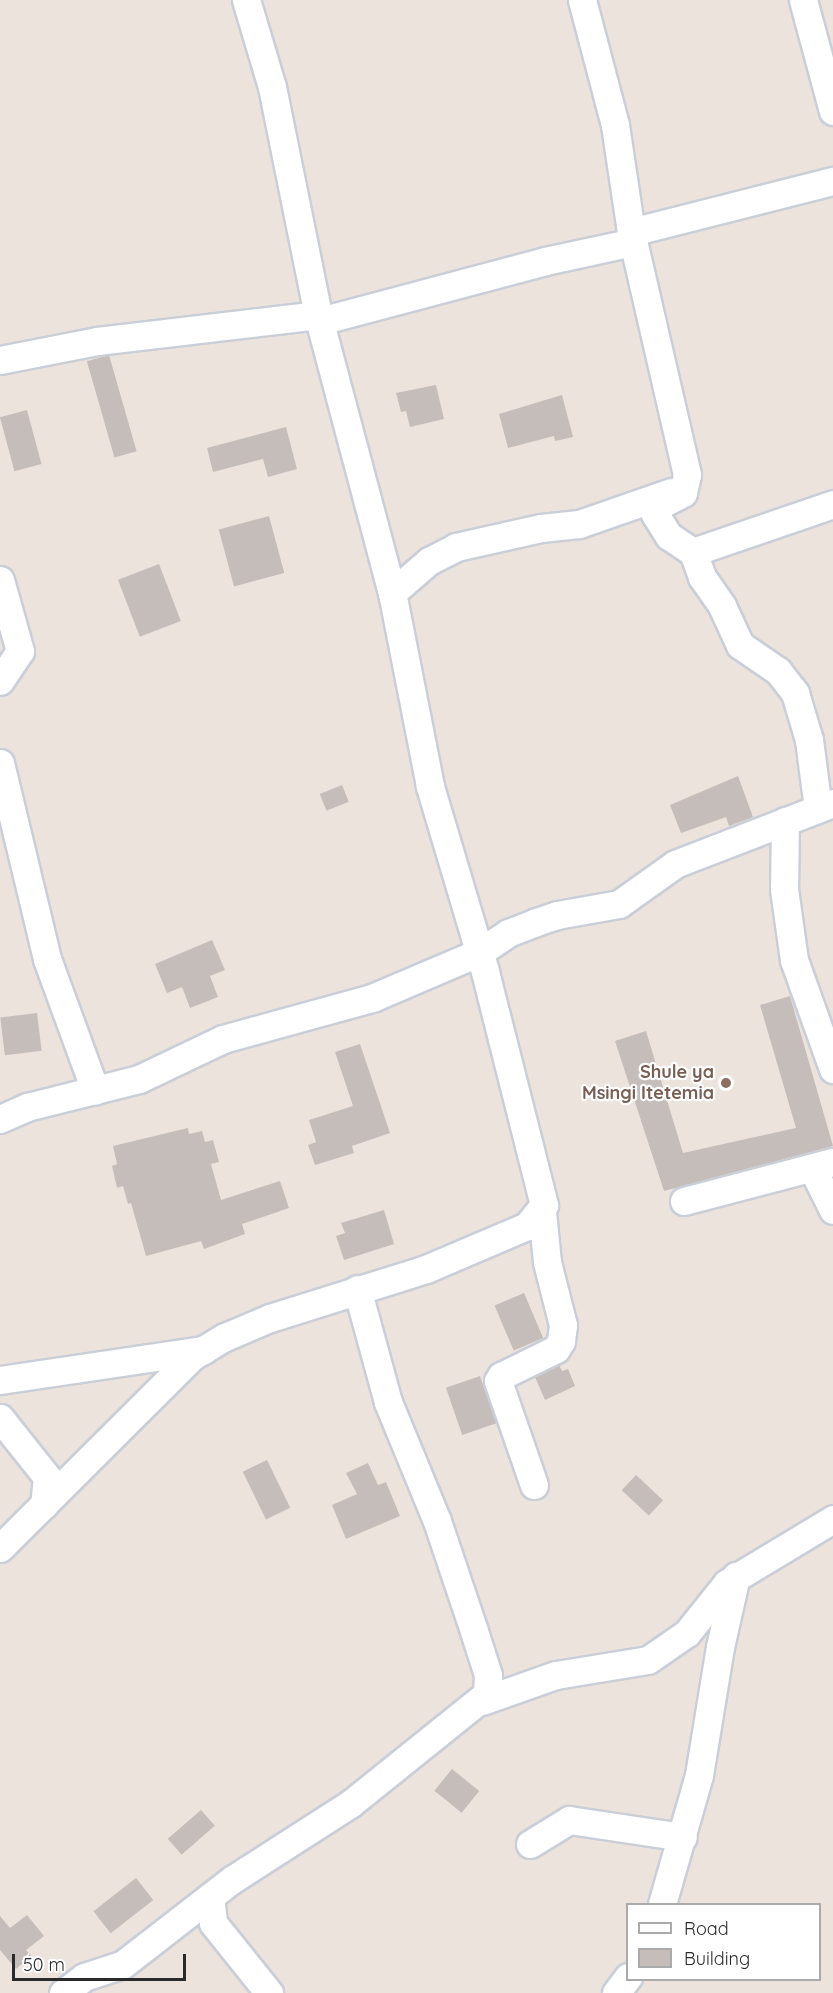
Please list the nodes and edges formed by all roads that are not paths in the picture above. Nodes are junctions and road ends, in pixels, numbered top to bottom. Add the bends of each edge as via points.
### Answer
1 (246, 0) edge
2 (582, 0) edge
3 (803, 0) edge
4 (833, 111) edge
5 (833, 181) edge
6 (632, 237) junction
7 (319, 318) junction
8 (0, 360) edge
9 (686, 488) junction
10 (833, 504) edge
11 (693, 552) junction
12 (0, 580) edge
13 (392, 593) junction
14 (0, 681) edge
15 (0, 763) edge
16 (825, 806) edge
17 (785, 822) junction
18 (480, 952) junction
19 (833, 1069) edge
20 (95, 1090) junction
21 (0, 1119) edge
22 (823, 1165) edge
23 (684, 1201) dead end
24 (833, 1210) edge
25 (542, 1212) junction
26 (357, 1289) junction
27 (204, 1350) junction
28 (0, 1380) edge
29 (0, 1418) edge
30 (534, 1485) dead end
31 (44, 1505) junction
32 (833, 1519) edge
33 (0, 1548) edge
34 (736, 1576) junction
35 (482, 1701) junction
36 (683, 1837) junction
37 (530, 1844) dead end
38 (210, 1897) junction
39 (663, 1903) edge
40 (626, 1978) edge
41 (63, 1993) edge
42 (269, 1993) edge
43 (615, 1993) edge

1 - 7 street via 272,87
2 - 6 street via 612,114
3 - 4 street
5 - 6 street
6 - 7 street
6 - 9 street via 687,475
7 - 8 street via 97,341
7 - 13 street
9 - 11 street via 656,507 655,514 669,536
9 - 13 street via 579,524 541,528 456,547 429,561
10 - 11 street
11 - 16 street via 702,577 722,606 740,645 778,671 795,693
12 - 14 street via 20,651
13 - 18 street via 430,786
15 - 20 street via 47,959
16 - 17 street
17 - 18 street via 675,864 619,904 557,915 507,933
17 - 19 street via 784,889 794,960
18 - 20 street via 372,998 223,1039 139,1079
18 - 25 street via 545,1197
20 - 21 street via 27,1107
22 - 23 street
22 - 24 street
25 - 26 street via 527,1226 426,1269
25 - 30 street via 547,1262 563,1324 561,1341 556,1348 498,1381
26 - 27 street via 270,1318
26 - 35 street via 388,1402 437,1521 488,1675 487,1694
27 - 28 street
27 - 31 street
29 - 31 street via 47,1477
31 - 33 street
32 - 34 street
34 - 35 street via 716,1593 687,1634 648,1660 556,1676
34 - 36 street via 699,1775
35 - 38 street via 350,1804
36 - 37 street via 569,1820
36 - 39 street
38 - 41 street via 122,1965 84,1977
38 - 42 street via 213,1923
40 - 43 street

